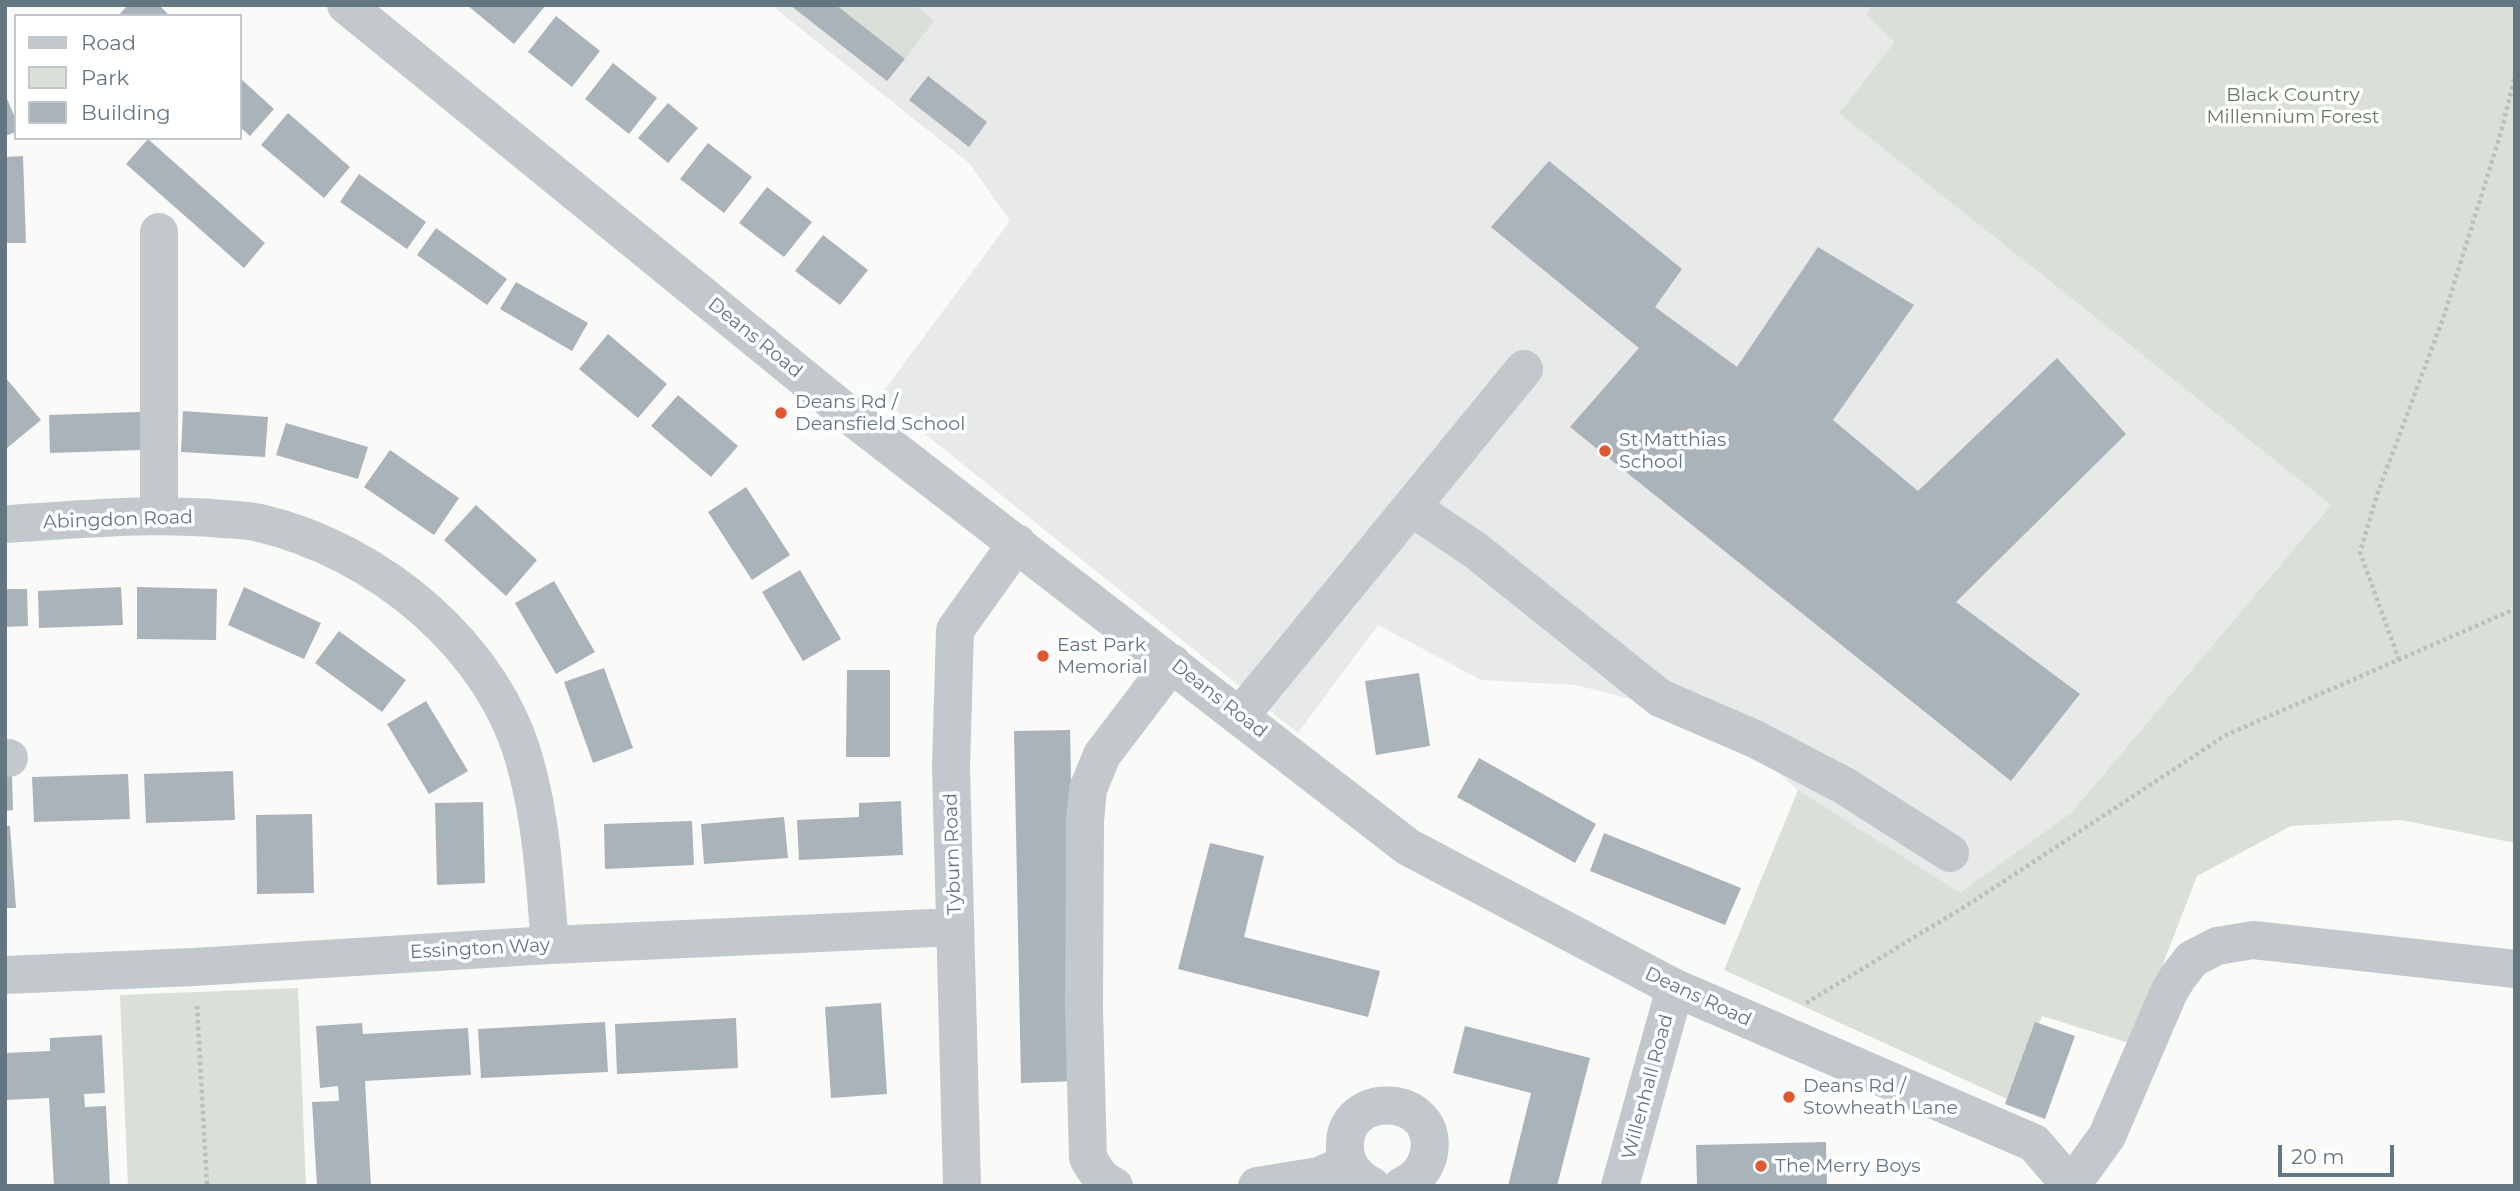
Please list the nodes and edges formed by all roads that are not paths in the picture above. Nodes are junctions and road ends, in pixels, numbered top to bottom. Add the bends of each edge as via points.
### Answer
1 (347, 6) edge
2 (159, 232) dead end
3 (1524, 369) dead end
4 (1411, 507) junction
5 (159, 515) junction
6 (5, 524) edge
7 (1017, 542) junction
8 (1172, 663) junction
9 (1240, 716) junction
10 (1951, 853) dead end
11 (955, 927) junction
12 (550, 945) junction
13 (2515, 969) edge
14 (5, 975) edge
15 (1675, 988) junction
16 (1360, 1175) edge
17 (962, 1186) edge
18 (1114, 1186) edge
19 (1257, 1186) edge
20 (1402, 1186) edge
21 (1620, 1186) edge
22 (2071, 1186) edge

1 - 7 street, Deans Road via 853,418
2 - 5 street
3 - 4 street
4 - 9 street
4 - 10 street via 1475,550 1660,698 1755,738 1843,785
5 - 6 street, Abingdon Road
5 - 12 street, Abingdon Road via 258,523 304,537 386,580 427,612 465,651 493,686 526,765 544,862
7 - 8 street, Deans Road
7 - 11 street, Tyburn Road via 955,630 951,767
8 - 9 street, Deans Road
8 - 18 street via 1102,755 1088,789 1084,1008 1088,1158
9 - 15 street, Deans Road via 1408,848
11 - 12 street, Essington Way
11 - 17 street, Tyburn Road
12 - 14 street, Essington Way
13 - 22 street via 2253,940 2217,946 2192,959 2169,992 2107,1136
15 - 21 street, Willenhall Road
15 - 22 street, Deans Road via 2034,1143
16 - 19 street via 1319,1175
16 - 20 street via 1344,1151 1350,1125 1370,1108 1396,1105 1419,1118 1430,1145 1420,1172

